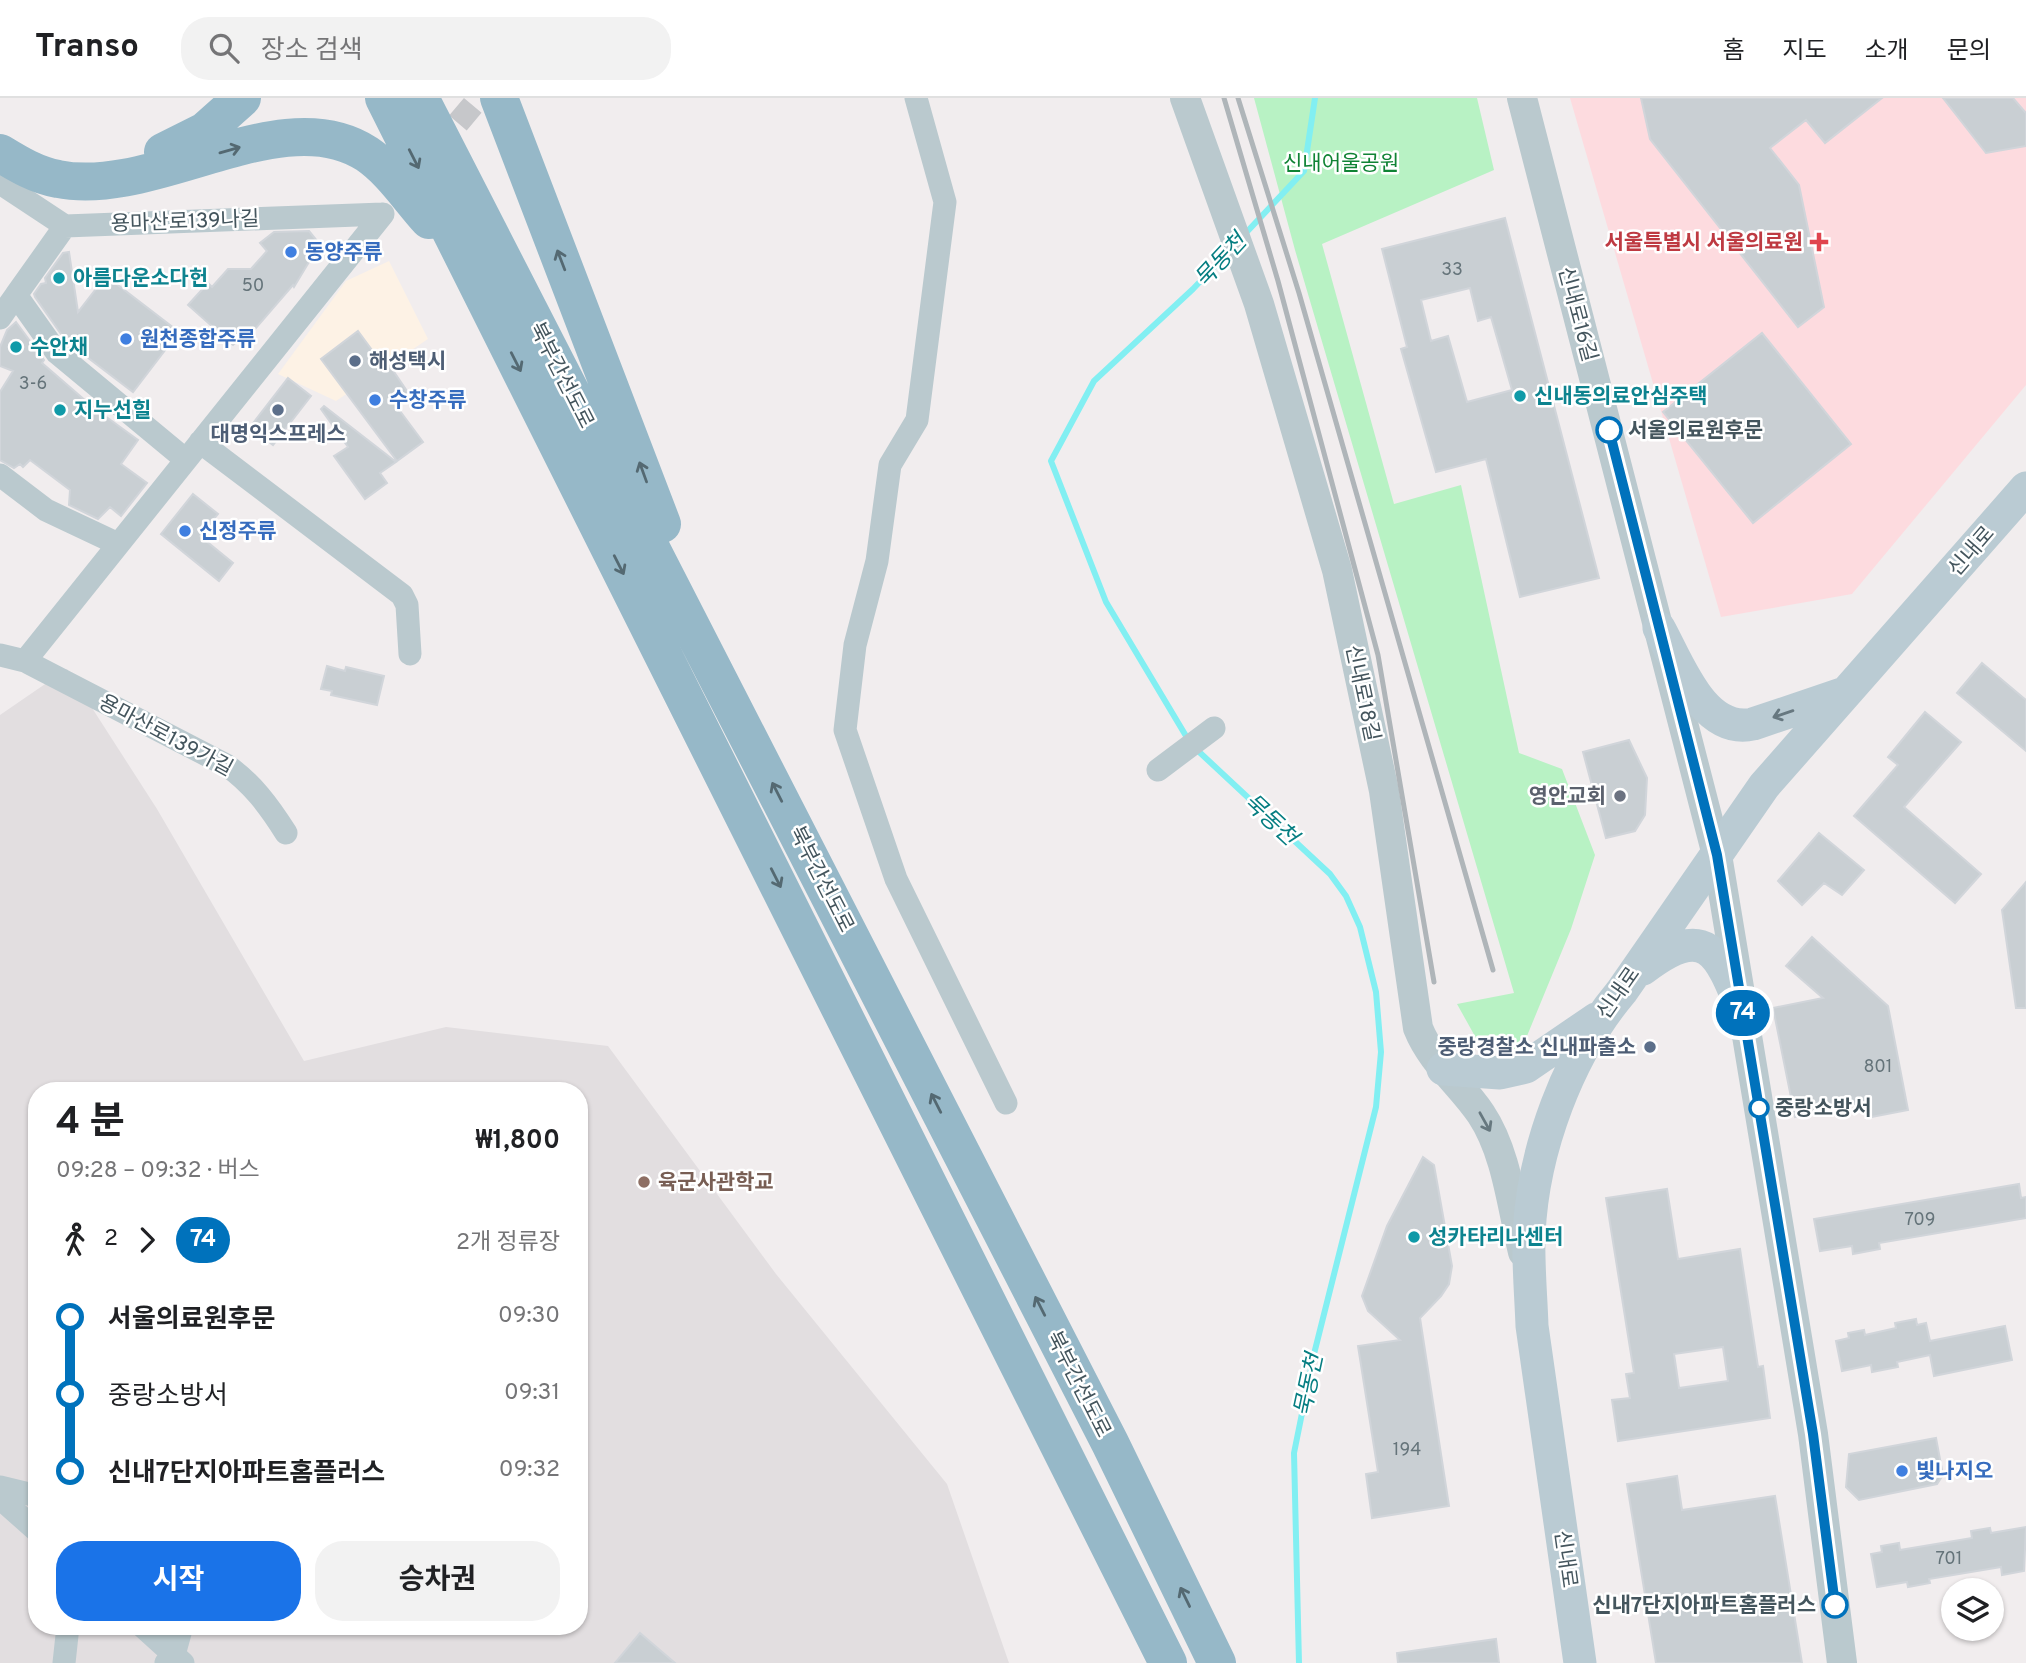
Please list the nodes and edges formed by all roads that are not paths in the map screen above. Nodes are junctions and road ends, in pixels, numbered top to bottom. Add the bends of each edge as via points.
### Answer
1 (242, 98) edge
2 (383, 98) edge
3 (420, 98) edge
4 (499, 98) edge
5 (916, 98) edge
6 (1185, 98) edge
7 (1522, 98) edge
8 (0, 135) edge
9 (0, 153) edge
10 (0, 183) edge
11 (65, 226) junction
12 (464, 258) junction
13 (16, 295) junction
14 (0, 318) edge
15 (193, 451) junction
16 (0, 475) edge
17 (2026, 488) edge
18 (118, 544) junction
19 (1659, 628) junction
20 (410, 654) dead end
21 (0, 655) edge
22 (25, 661) junction
23 (717, 674) junction
24 (1848, 692) junction
25 (1214, 728) dead end
26 (1158, 770) dead end
27 (286, 833) dead end
28 (1717, 855) junction
29 (1630, 978) junction
30 (1743, 1012) junction
31 (1601, 1016) junction
32 (1443, 1069) junction
33 (1006, 1103) dead end
34 (1530, 1280) junction
35 (0, 1488) edge
36 (28, 1494) edge
37 (0, 1498) edge
38 (28, 1523) edge
39 (67, 1635) edge
40 (150, 1635) edge
41 (180, 1635) edge
42 (174, 1660) edge
43 (1216, 1661) edge
44 (64, 1663) edge
45 (1168, 1663) edge
46 (1580, 1663) edge
47 (1842, 1663) edge

1 - 8 highway via 205,131 150,157 77,163 43,156
2 -> 12 highway, 북부간선도로
3 - 23 highway, 북부간선도로
23 -> 4 highway
5 - 33 street via 945,202 917,420 890,465 877,561 855,645 845,730 897,879
6 - 32 street, 신내로18길 via 1259,304 1337,570 1384,791 1415,1016 1422,1038
7 - 19 street, 신내로16길
9 -> 12 highway via 36,173 86,182 133,176 278,136 320,135 366,153
10 - 11 street
11 - 13 street
11 - 15 street, 용마산로139나길 via 383,214
12 -> 45 highway, 북부간선도로
13 - 14 street
13 - 15 street via 57,353
15 - 18 street
15 - 20 street via 402,595 407,605
16 - 18 street via 46,510
17 - 24 main road, 신내로
18 - 22 street
24 -> 19 main road via 1753,724 1722,720 1701,701
19 - 28 street, 신내로16길
21 - 22 street, 용마산로139가길
22 - 27 street, 용마산로139가길 via 226,765 265,801
43 -> 23 highway, 북부간선도로 via 1110,1443
24 - 28 main road, 신내로 via 1764,786
25 - 26 street
28 - 29 main road, 신내로
28 - 30 street, 신내로16길
29 - 30 main road via 1671,948 1703,947 1722,964
29 - 31 main road, 신내로
30 - 47 street, 신내로16길 via 1813,1434
31 - 32 main road via 1526,1067 1500,1073
31 - 34 main road, 신내로 via 1565,1086 1546,1144 1532,1206
32 -> 34 street, 신내로18길 via 1490,1132
34 - 46 main road, 신내로 via 1532,1326
35 - 36 street
37 - 38 street
39 - 44 street
40 - 42 street
41 - 42 street

